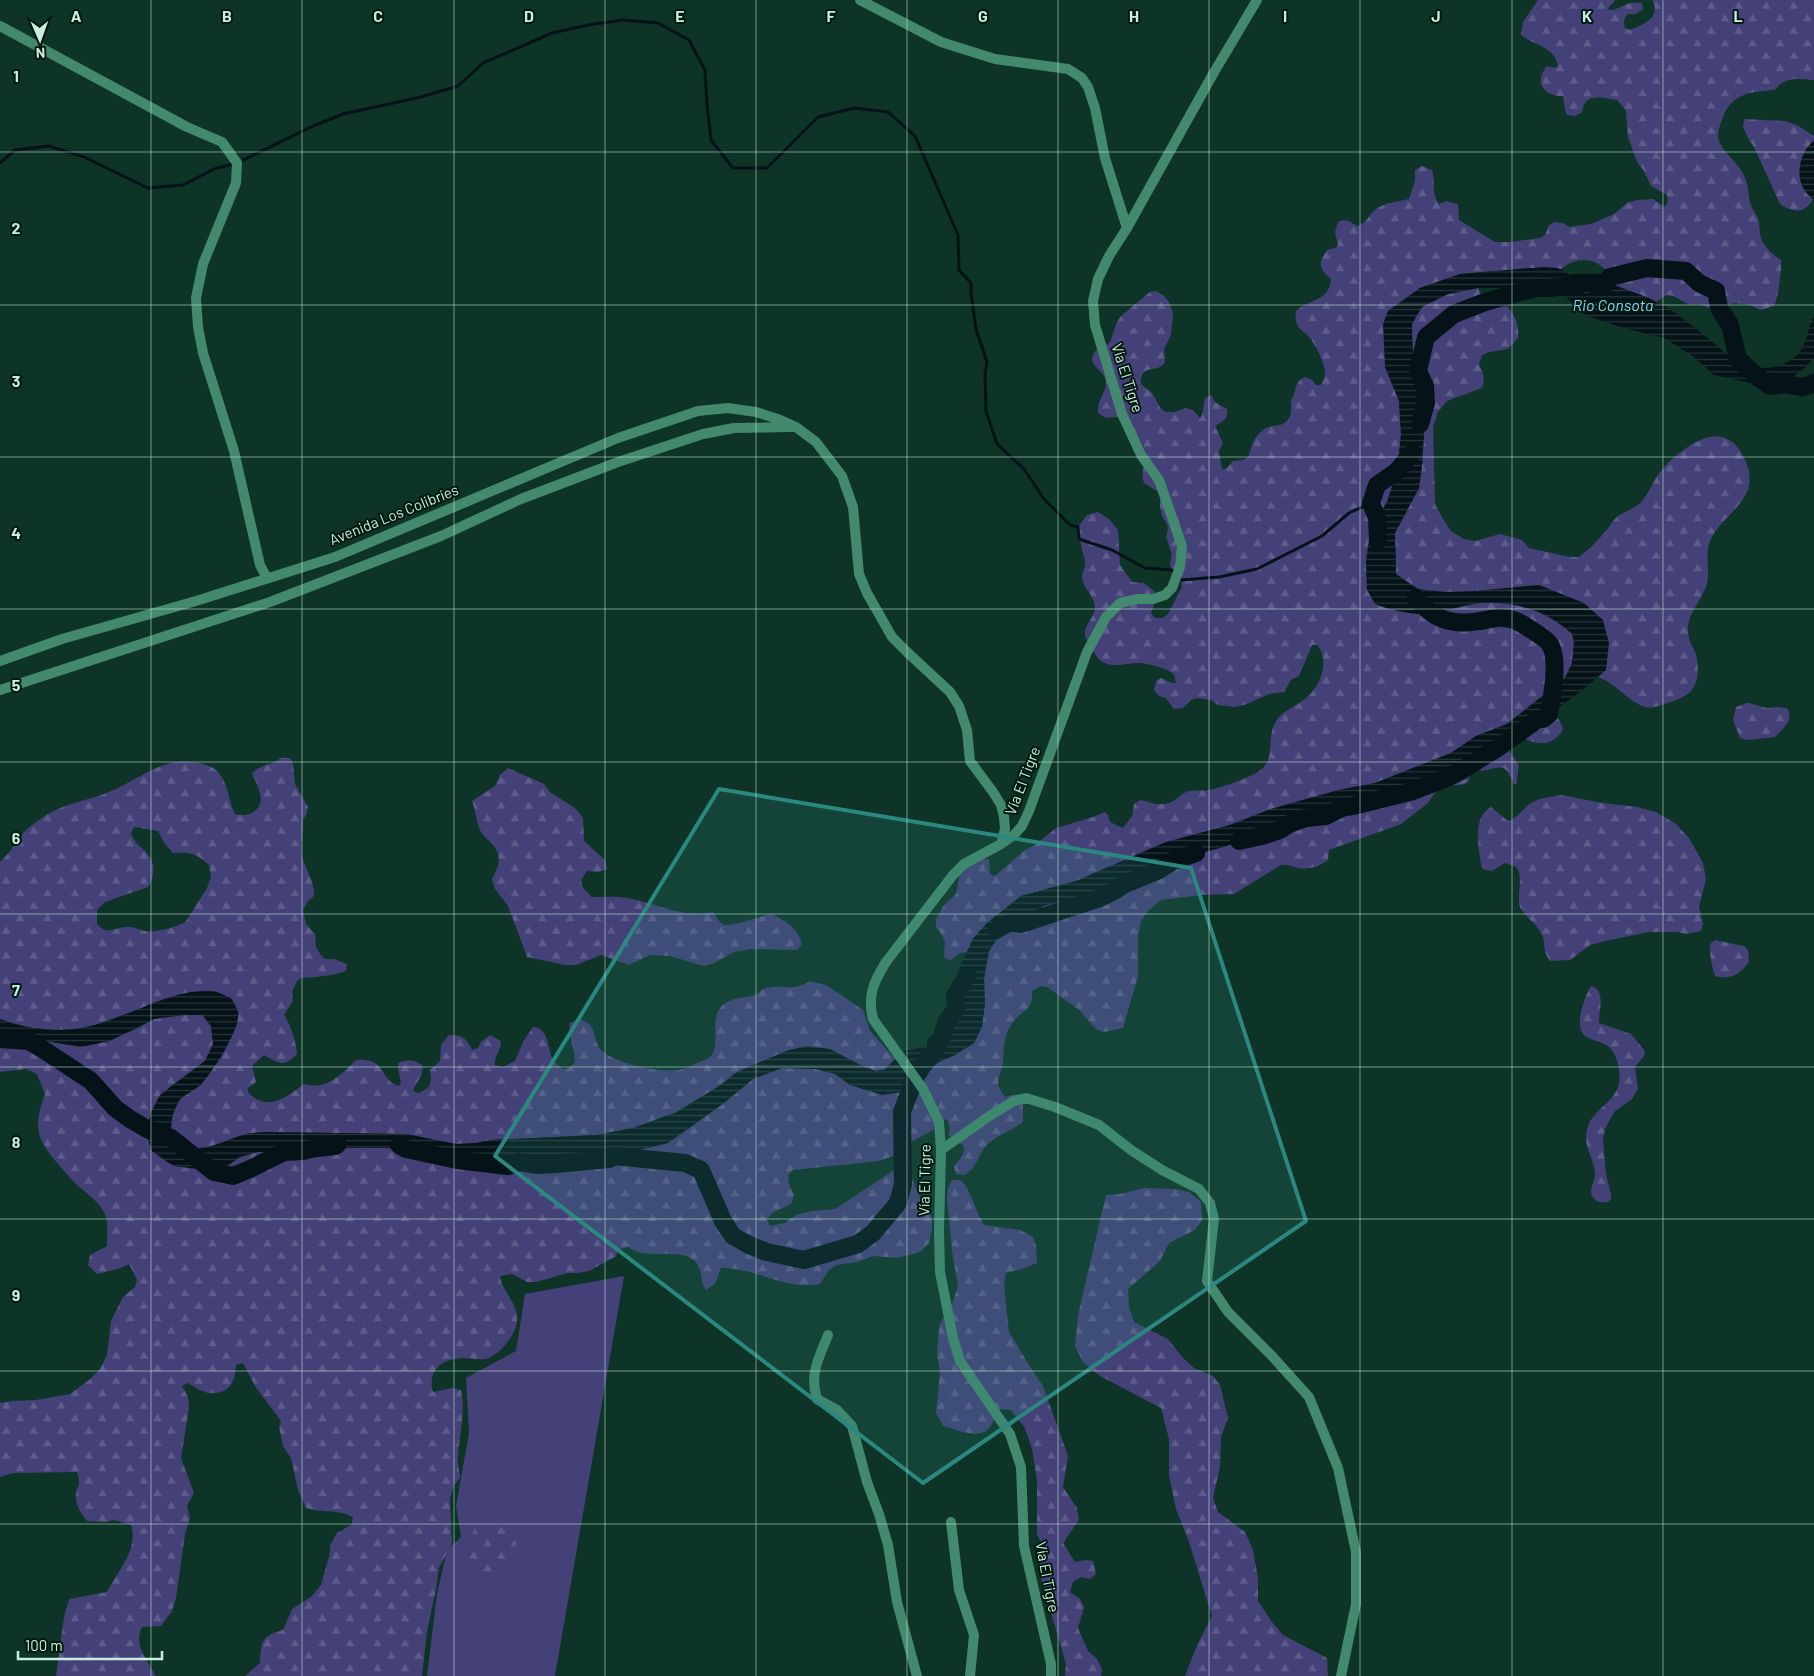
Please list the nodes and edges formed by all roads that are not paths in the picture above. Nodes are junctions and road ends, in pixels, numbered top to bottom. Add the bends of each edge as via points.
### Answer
1 (860, 0) edge
2 (1257, 0) edge
3 (0, 26) edge
4 (1127, 228) junction
5 (796, 427) junction
6 (266, 578) junction
7 (0, 661) edge
8 (0, 690) edge
9 (1001, 844) junction
10 (941, 1150) junction
11 (828, 1335) dead end
12 (951, 1522) dead end
13 (917, 1676) edge
14 (970, 1676) edge
15 (1051, 1676) edge
16 (1341, 1676) edge

1 - 4 street via 941,42 995,58 1068,69 1082,78 1095,108 1105,158
2 - 4 street, Vía El Tigre
3 - 6 street via 187,127 222,142 237,163 236,183 203,264 196,298 198,327 203,353 234,450 260,565
4 - 9 street, Vía El Tigre via 1098,279 1093,301 1095,325 1122,414 1163,491 1182,546 1180,567 1172,588 1165,595 1120,604 1106,617 1087,652 1028,811 1018,830
5 - 6 street, Avenida Los Colibríes via 756,412 728,408 698,411 618,438 335,556
5 - 8 street via 734,428 704,434 618,462 521,499 441,536 270,602
5 - 9 street, Avenida Los Colibríes via 816,442 842,476 853,507 858,574 892,637 950,692 959,706 967,730 970,761 1001,805 1005,829
6 - 7 street, Avenida Los Colibríes via 62,639
9 - 10 street, Vía El Tigre via 964,864 953,875 878,974 870,996 873,1019 923,1089 939,1122
10 - 15 street, Vía El Tigre via 940,1272 947,1310 960,1360 1010,1434 1018,1455 1024,1546 1052,1664
10 - 16 street via 991,1114 1026,1098 1099,1125 1154,1165 1199,1189 1210,1203 1214,1219 1207,1280 1228,1312 1309,1397 1338,1468 1356,1552 1356,1604
11 - 13 street via 814,1370 813,1387 817,1399 837,1410 852,1426 888,1545 897,1602
12 - 14 street via 959,1590 974,1635

